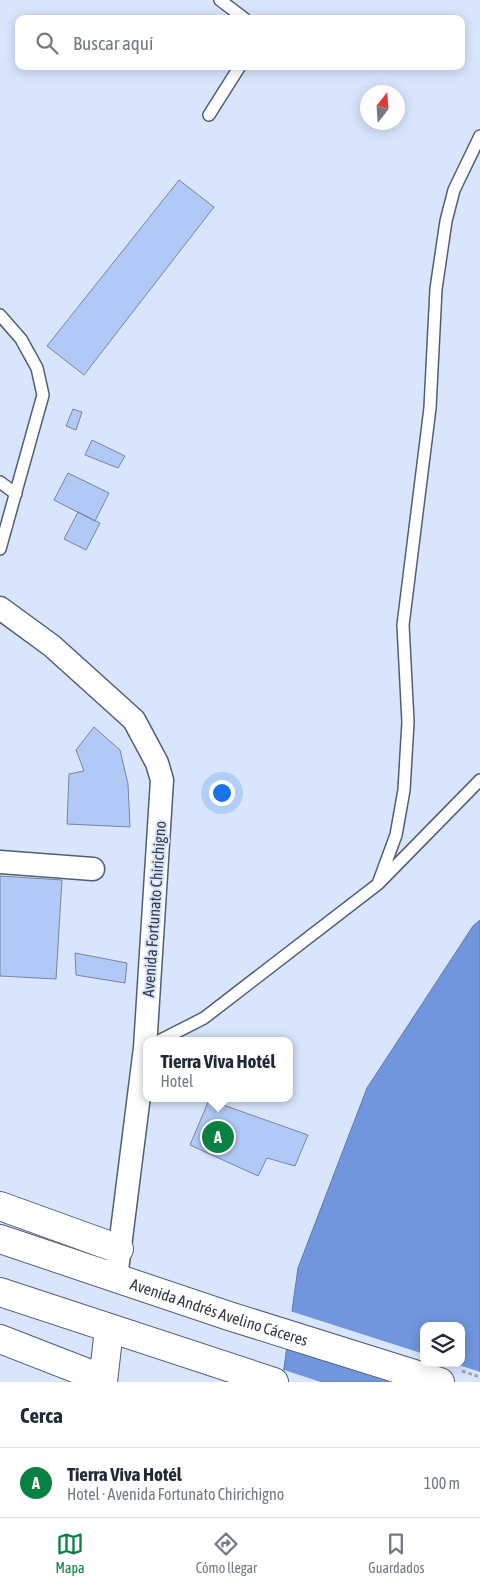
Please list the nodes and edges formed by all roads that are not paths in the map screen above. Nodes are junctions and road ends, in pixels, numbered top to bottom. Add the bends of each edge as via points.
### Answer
1 (220, 0) edge
2 (240, 15) edge
3 (237, 70) edge
4 (209, 115) dead end
5 (480, 136) edge
6 (0, 315) edge
7 (0, 482) edge
8 (16, 494) junction
9 (0, 550) edge
10 (0, 608) edge
11 (480, 780) edge
12 (0, 862) edge
13 (93, 869) dead end
14 (378, 884) junction
15 (150, 1037) edge
16 (166, 1037) edge
17 (143, 1091) edge
18 (0, 1206) edge
19 (0, 1239) edge
20 (119, 1249) junction
21 (116, 1278) junction
22 (0, 1292) edge
23 (109, 1328) junction
24 (0, 1339) edge
25 (103, 1380) edge
26 (274, 1382) edge
27 (440, 1382) edge

1 - 2 lane
3 - 4 lane
5 - 14 lane via 454,190 436,289 430,408 403,625 408,722 404,790 396,835
6 - 8 lane via 21,339 33,361 43,395
7 - 8 lane
8 - 9 lane
10 - 15 street, Avenida Fortunato Chirichigno via 52,646 134,720 157,763 162,780
11 - 14 lane
12 - 13 street
14 - 16 lane via 204,1018
17 - 20 street, Avenida Fortunato Chirichigno
18 - 20 main road
19 - 21 main road, Avenida Andrés Avelino Cáceres
20 - 21 street, Avenida Fortunato Chirichigno
21 - 27 main road, Avenida Andrés Avelino Cáceres
22 - 23 main road
23 - 25 main road
23 - 26 main road
24 - 25 main road

